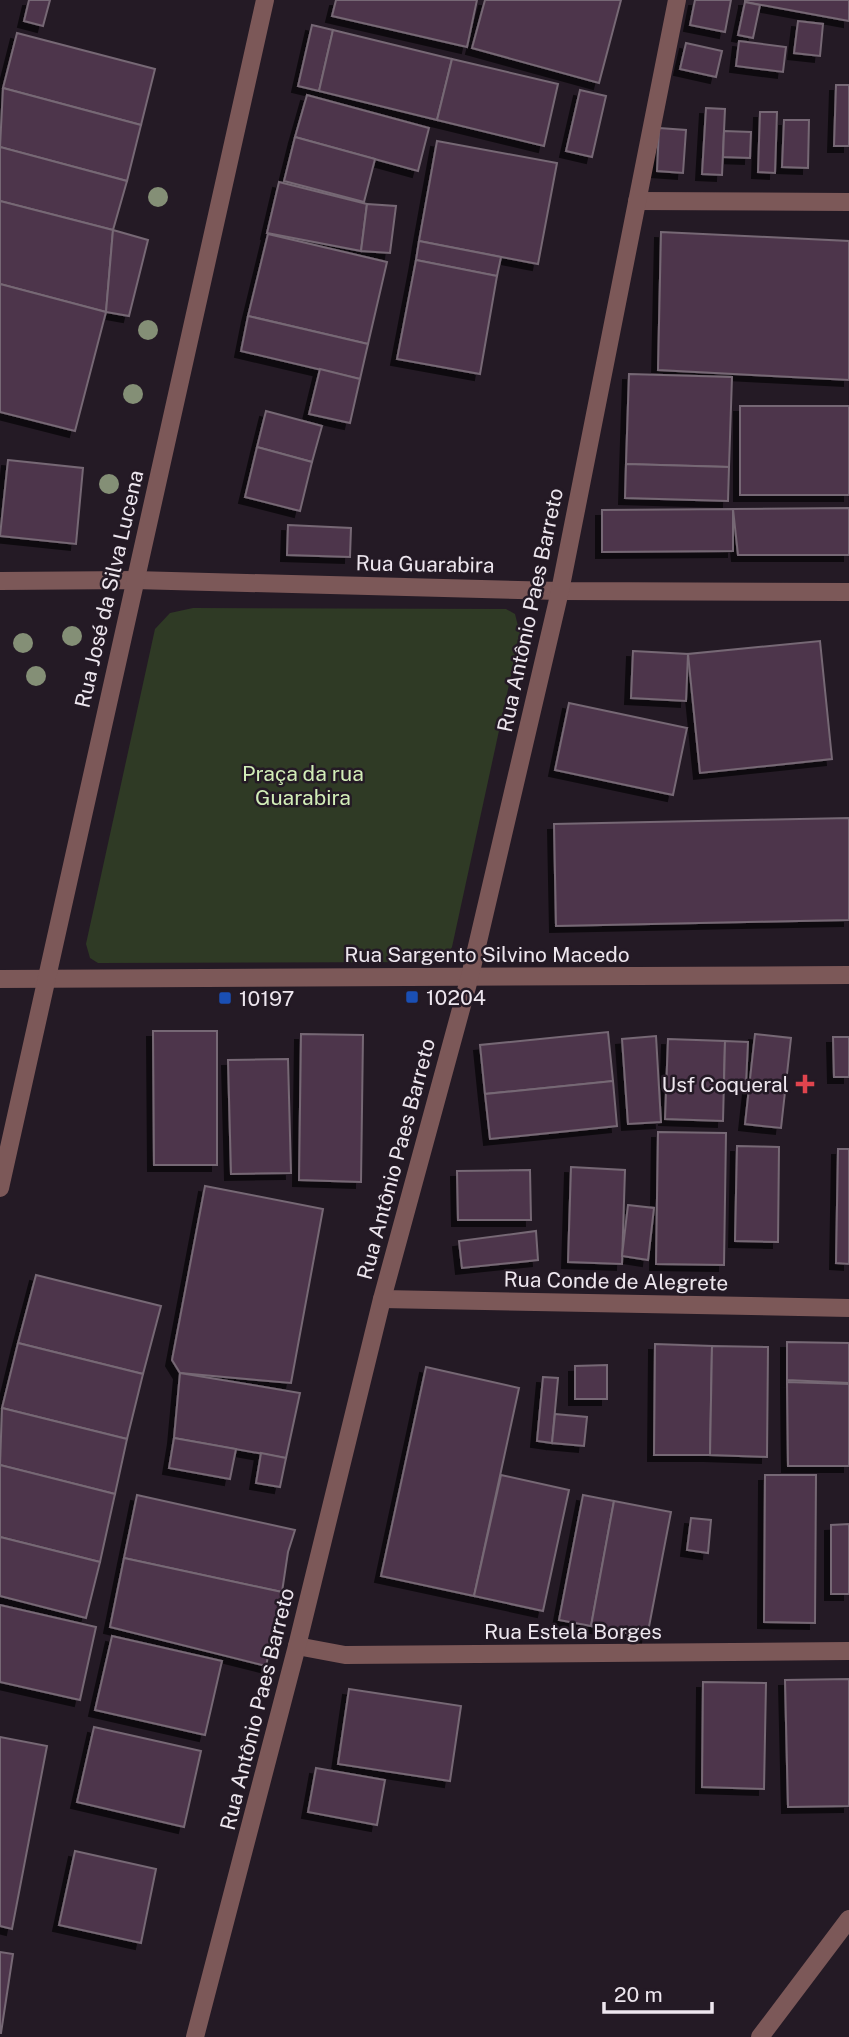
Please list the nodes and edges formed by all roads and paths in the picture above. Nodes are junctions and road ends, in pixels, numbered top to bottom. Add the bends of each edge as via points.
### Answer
1 (265, 0) edge
2 (677, 0) edge
3 (637, 201) junction
4 (849, 202) edge
5 (134, 580) junction
6 (0, 581) edge
7 (560, 591) junction
8 (849, 593) edge
9 (849, 975) edge
10 (470, 976) junction
11 (0, 979) edge
12 (45, 979) junction
13 (0, 1188) edge
14 (382, 1299) junction
15 (849, 1308) edge
16 (297, 1647) junction
17 (849, 1651) edge
18 (849, 1919) edge
19 (195, 2037) edge
20 (760, 2037) edge

1 - 5 street, Rua José da Silva Lucena
2 - 3 street, Rua Antônio Paes Barreto
3 - 4 street
3 - 7 street, Rua Antônio Paes Barreto
5 - 6 street, Rua Guarabira
5 - 7 street, Rua Guarabira
5 - 12 street, Rua José da Silva Lucena
7 - 8 street, Rua Guarabira
7 - 10 street, Rua Antônio Paes Barreto
9 - 10 street, Rua Sargento Silvino Macedo
10 - 12 street, Rua Sargento Silvino Macedo
10 - 14 street, Rua Antônio Paes Barreto
11 - 12 street, Rua Sargento Silvino Macedo
12 - 13 street, Rua José da Silva Lucena
14 - 15 street, Rua Conde de Alegrete
14 - 16 street, Rua Antônio Paes Barreto
16 - 17 street, Rua Estela Borges via 345,1655
16 - 19 street, Rua Antônio Paes Barreto
18 - 20 street

